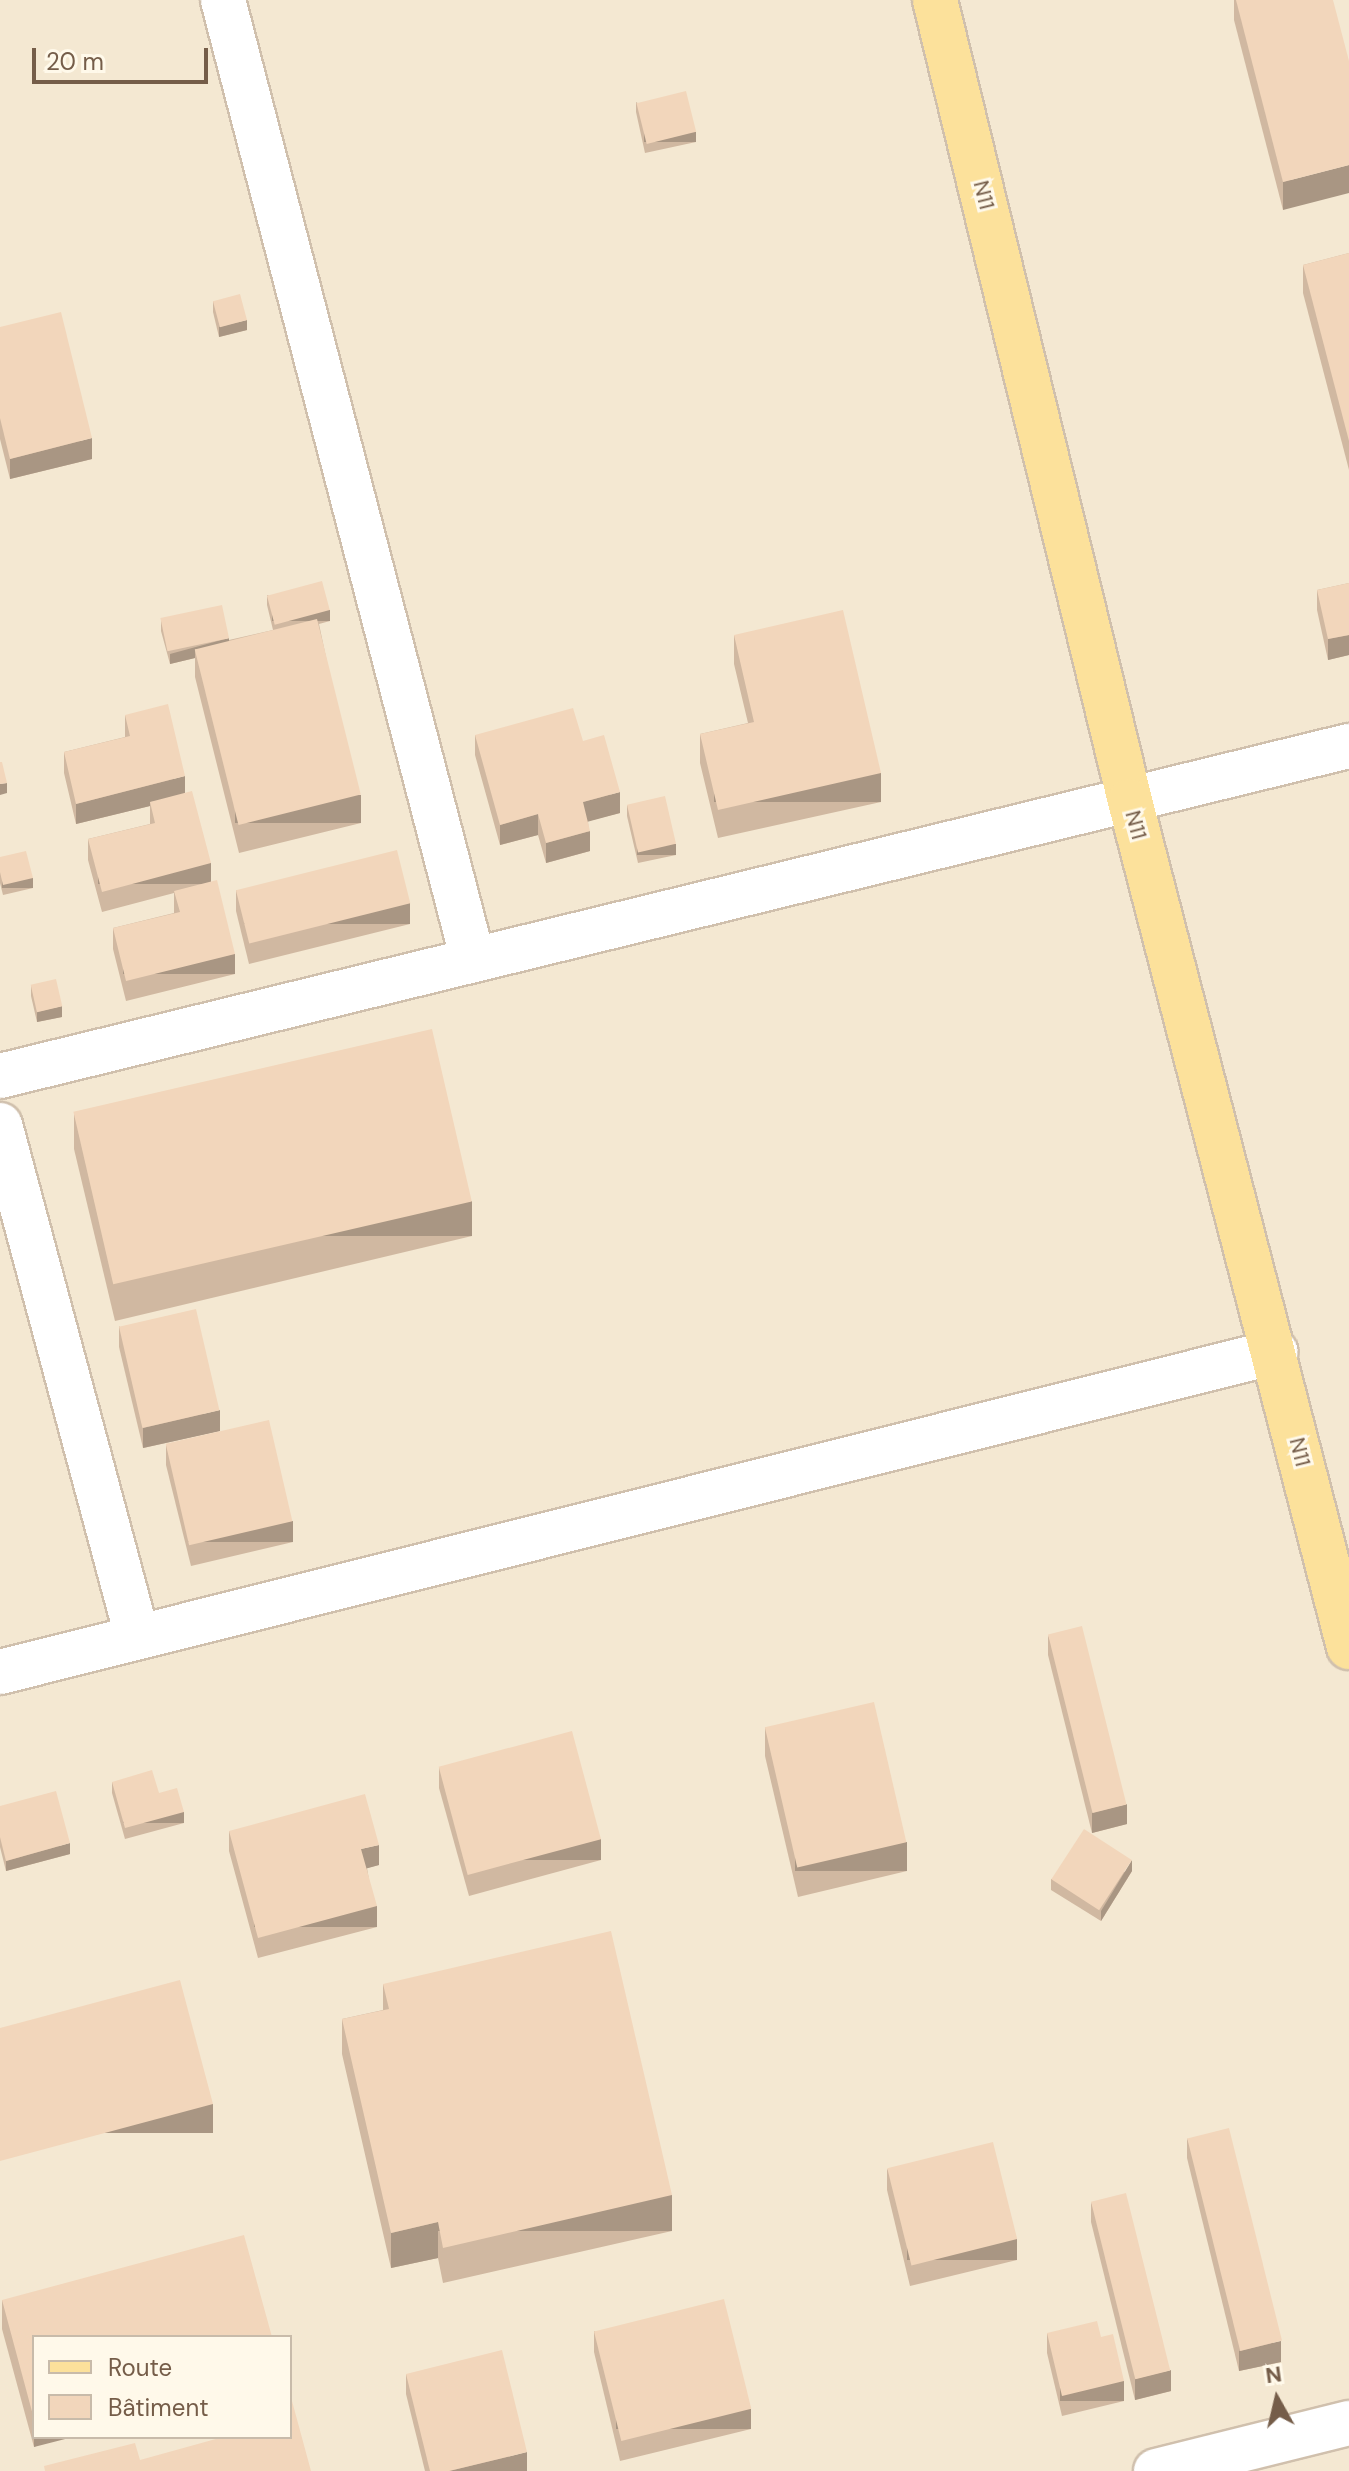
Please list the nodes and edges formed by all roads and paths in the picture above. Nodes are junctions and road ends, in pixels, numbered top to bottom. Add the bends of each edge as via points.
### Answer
1 (223, 0) edge
2 (935, 0) edge
3 (1349, 746) edge
4 (1130, 801) junction
5 (473, 960) junction
6 (0, 1076) edge
7 (0, 1125) edge
8 (1275, 1352) junction
9 (137, 1636) junction
10 (1349, 1647) edge
11 (0, 1672) edge
12 (1349, 2423) edge
13 (1156, 2471) edge

1 - 5 street
2 - 4 main road, N11
3 - 4 street
4 - 5 street
4 - 8 main road, N11
5 - 6 street
7 - 9 street
8 - 9 street
8 - 10 main road, N11
9 - 11 street
12 - 13 street

